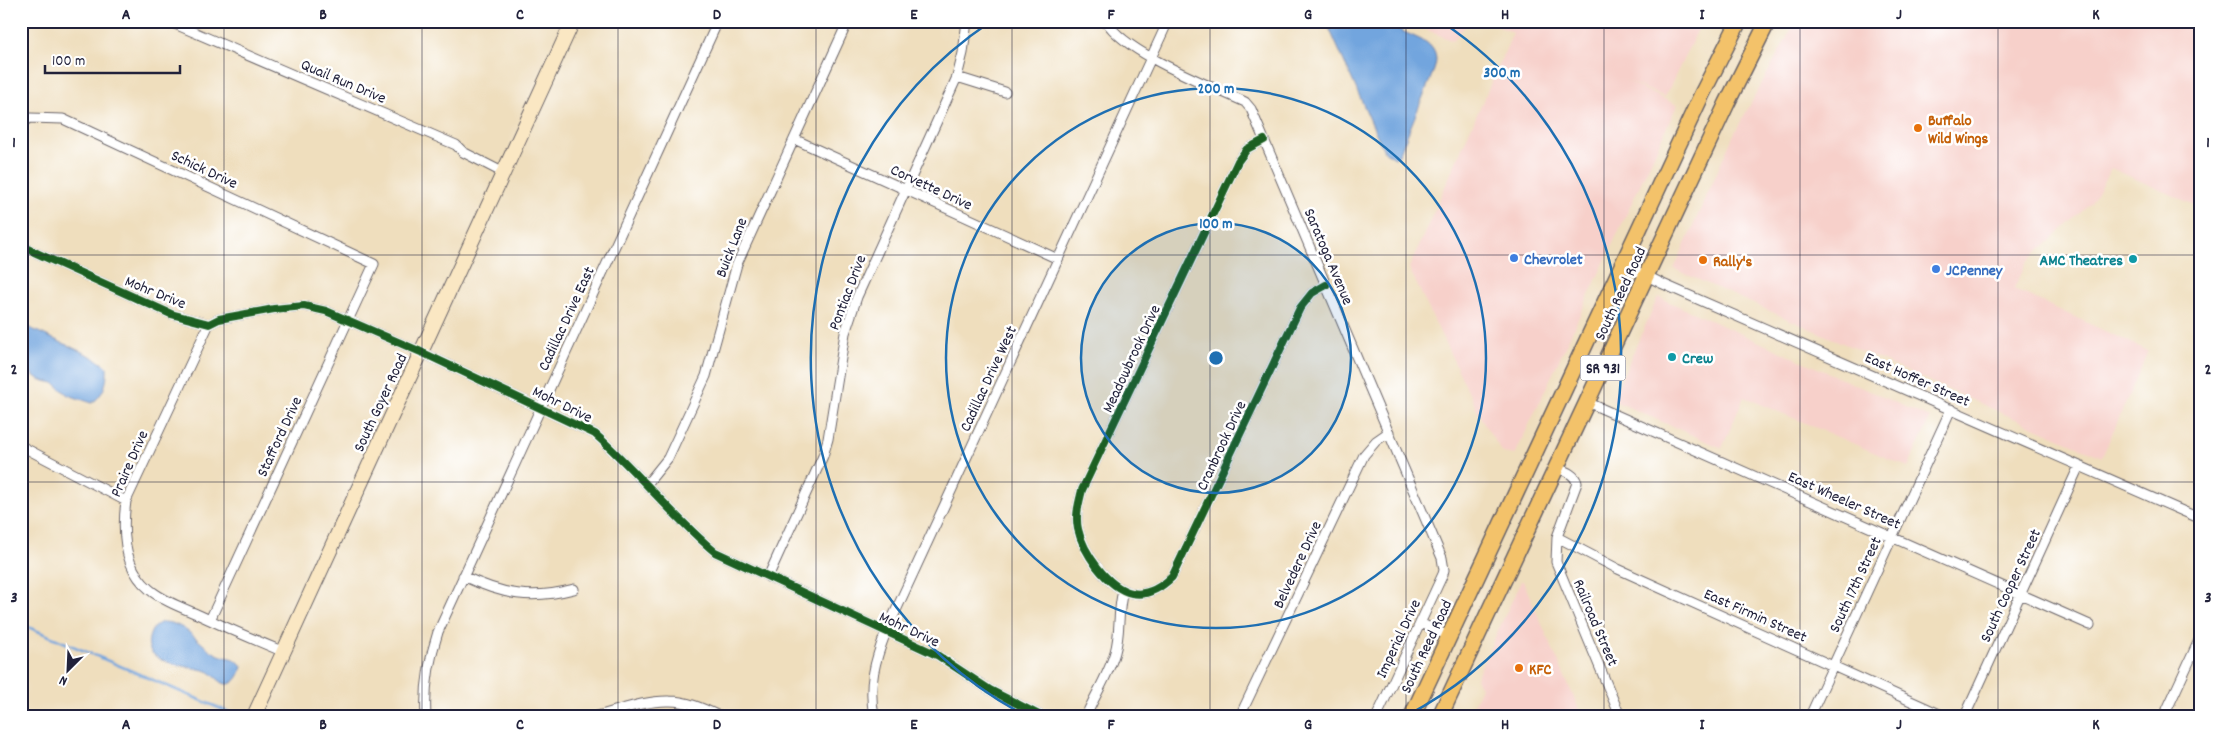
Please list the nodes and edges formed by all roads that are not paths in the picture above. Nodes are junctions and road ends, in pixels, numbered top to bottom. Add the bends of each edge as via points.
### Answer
1 (168, 21) edge
2 (573, 21) edge
3 (718, 21) edge
4 (848, 21) edge
5 (966, 21) edge
6 (1106, 21) edge
7 (1168, 21) edge
8 (1739, 21) edge
9 (1768, 21) edge
10 (1151, 57) junction
11 (957, 77) junction
12 (1005, 92) dead end
13 (21, 124) edge
14 (794, 139) junction
15 (1264, 140) junction
16 (504, 173) junction
17 (906, 190) junction
18 (21, 246) edge
19 (1058, 259) junction
20 (374, 264) joint
21 (1623, 264) junction
22 (1646, 276) junction
23 (1326, 285) junction
24 (347, 320) junction
25 (210, 324) junction
26 (421, 352) junction
27 (1587, 402) junction
28 (541, 407) junction
29 (1951, 410) junction
30 (1388, 432) junction
31 (21, 446) edge
32 (2079, 466) junction
33 (1557, 468) junction
34 (647, 484) junction
35 (126, 500) junction
36 (2201, 519) edge
37 (1557, 537) junction
38 (1892, 537) junction
39 (1443, 574) joint
40 (463, 576) junction
41 (768, 578) junction
42 (574, 589) dead end
43 (1123, 591) junction
44 (2021, 594) junction
45 (210, 620) junction
46 (1420, 623) junction
47 (2090, 625) dead end
48 (886, 632) junction
49 (1449, 636) junction
50 (2201, 636) edge
51 (284, 652) junction
52 (1834, 664) junction
53 (254, 716) edge
54 (426, 716) edge
55 (598, 716) edge
56 (719, 716) edge
57 (874, 716) edge
58 (1041, 716) edge
59 (1086, 716) edge
60 (1240, 716) edge
61 (1377, 716) edge
62 (1412, 716) edge
63 (1440, 716) edge
64 (1620, 716) edge
65 (1810, 716) edge
66 (1944, 716) edge
67 (1965, 716) edge
68 (2164, 716) edge

1 - 16 street, Quail Run Drive via 456,145 463,152
2 - 16 street, South Goyer Road
3 - 28 street, Cadillac Drive East
4 - 14 street, Buick Lane
5 - 11 street, Pontiac Drive
6 - 10 street, Saratoga Avenue via 1130,44
7 - 10 street, Cadillac Drive West
8 - 21 main road, South Reed Road / SR 931 via 1697,103
9 - 22 main road, South Reed Road / SR 931
10 - 15 street, Saratoga Avenue via 1245,102
10 - 19 street, Cadillac Drive West
11 - 12 street
11 - 17 street, Pontiac Drive
13 - 20 street, Schick Drive via 30,118 63,119
14 - 17 street, Corvette Drive
14 - 34 street, Buick Lane via 737,264 706,376 668,458
15 - 23 street, Saratoga Avenue
15 - 43 street, Meadowbrook Drive via 1247,149 1238,161 1082,490 1077,510 1082,540 1108,581
16 - 26 street, South Goyer Road
17 - 19 street, Corvette Drive
17 - 41 street, Pontiac Drive via 857,297 845,333 823,456
18 - 25 street, Mohr Drive via 172,314
19 - 48 street, Cadillac Drive West
20 - 24 street, Stafford Drive
21 - 22 street, East Hoffer Street
21 - 49 main road, South Reed Road / SR 931
22 - 27 main road, South Reed Road / SR 931
22 - 29 street, East Hoffer Street
23 - 30 street, Saratoga Avenue
23 - 43 street, Cranbrook Drive via 1312,293 1300,308 1172,577 1152,591
24 - 25 street, Mohr Drive via 304,306 274,309
24 - 26 street, Mohr Drive
24 - 45 street, Stafford Drive
25 - 35 street, Praire Drive
26 - 28 street, Mohr Drive
26 - 51 street, South Goyer Road
27 - 33 main road, South Reed Road / SR 931
27 - 38 street, East Wheeler Street
28 - 34 street, Mohr Drive via 595,434
28 - 40 street, Cadillac Drive East
29 - 32 street, East Hoffer Street
29 - 38 street, South 17th Street
30 - 39 street, Saratoga Avenue via 1442,558
30 - 60 street, Belvedere Drive via 1364,455
31 - 35 street
32 - 36 street, East Hoffer Street
32 - 44 street, South Cooper Street
33 - 37 street, Railroad Street via 1571,475 1577,483
33 - 63 main road, South Reed Road / SR 931
34 - 41 street, Mohr Drive via 694,535 715,552
35 - 45 street, Praire Drive via 125,546 134,570 148,588
37 - 52 street, East Firmin Street via 1618,569
37 - 64 street, Railroad Street via 1556,562
38 - 44 street, East Wheeler Street
38 - 52 street, South 17th Street
39 - 46 street, Imperial Drive
40 - 42 street via 496,590 522,596 549,595
40 - 54 street, Cadillac Drive East via 429,661
41 - 48 street, Mohr Drive
43 - 59 street via 1118,608 1115,652
44 - 47 street, East Wheeler Street
44 - 67 street, South Cooper Street
45 - 51 street, Praire Drive
46 - 49 street
46 - 61 street, Imperial Drive
48 - 57 street, Cadillac Drive West via 875,659 870,692
48 - 58 street, Mohr Drive via 937,655 990,690
49 - 62 main road, South Reed Road / SR 931
50 - 68 street
51 - 53 street, South Goyer Road
52 - 65 street, South 17th Street
52 - 66 street, East Firmin Street
55 - 56 street via 672,700

